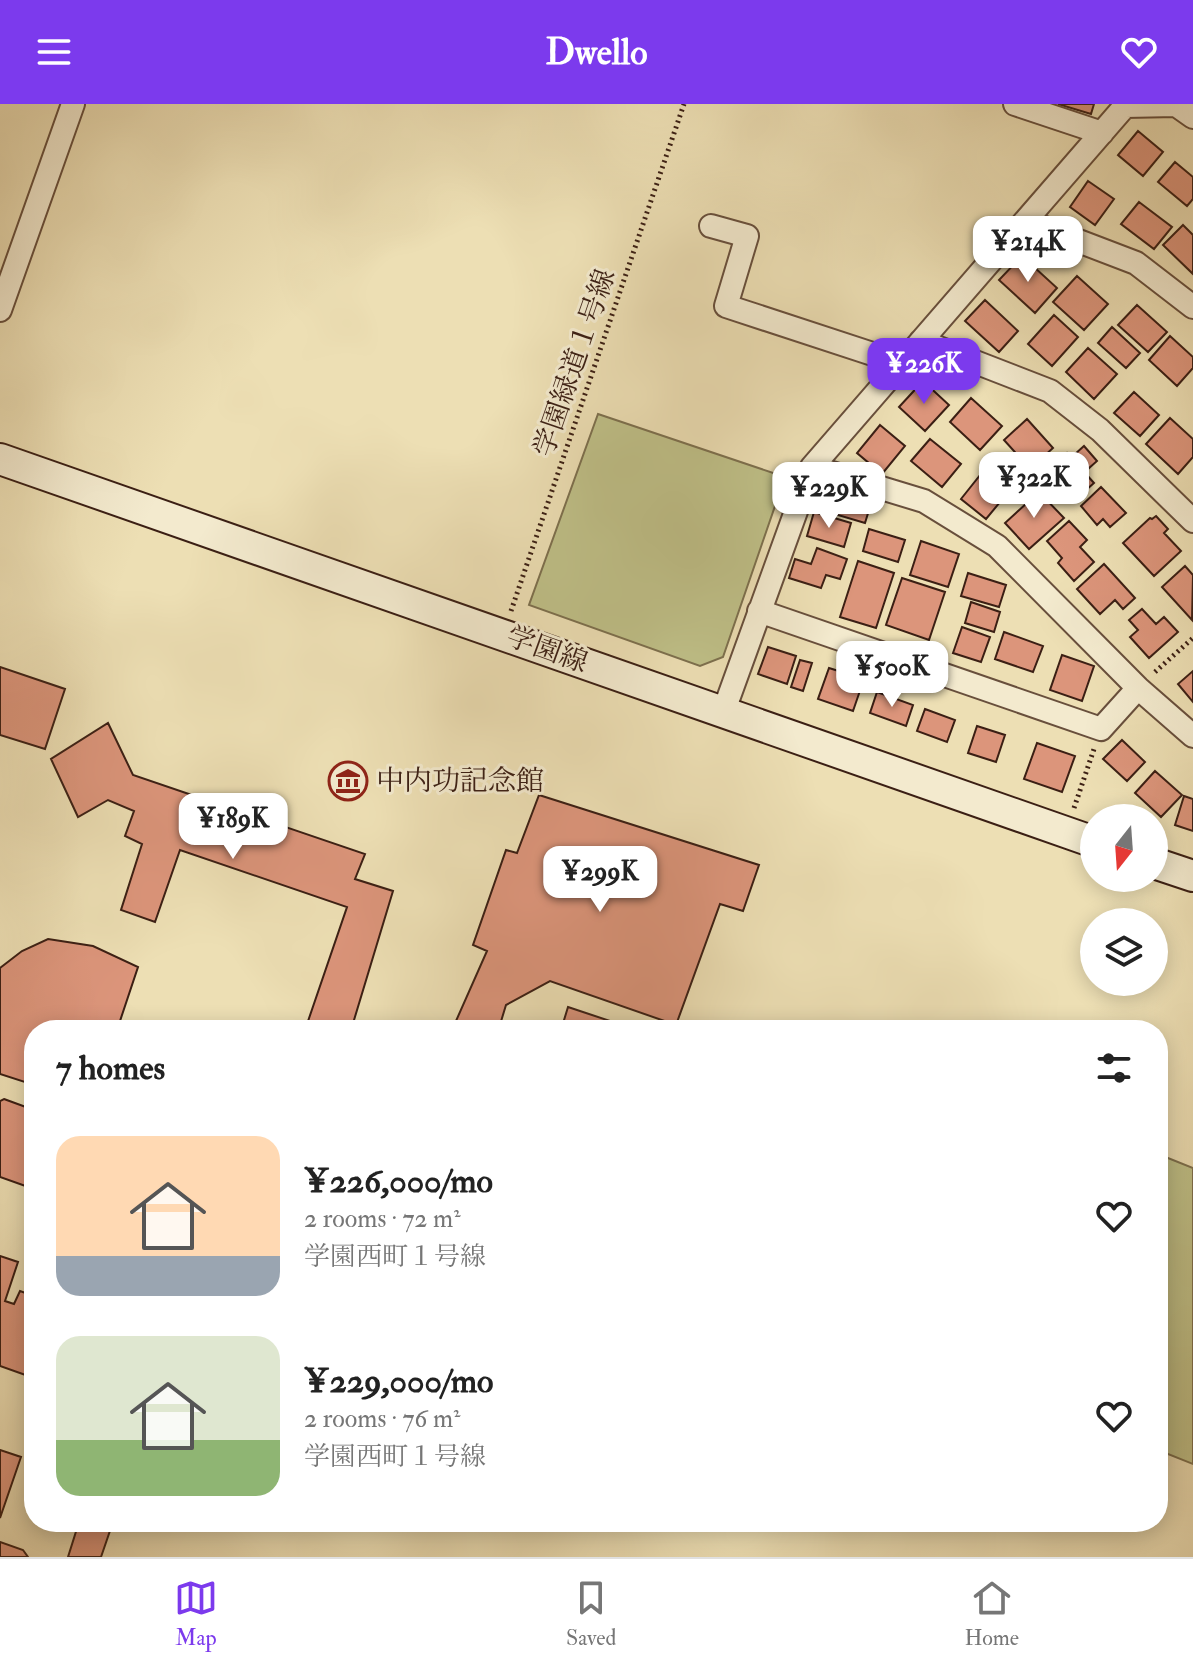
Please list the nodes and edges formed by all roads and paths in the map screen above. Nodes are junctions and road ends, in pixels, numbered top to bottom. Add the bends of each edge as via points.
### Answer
1 (73, 104) edge
2 (684, 104) edge
3 (1015, 104) edge
4 (1193, 117) edge
5 (1102, 133) junction
6 (1026, 221) junction
7 (711, 226) dead end
8 (1193, 307) edge
9 (0, 310) edge
10 (921, 341) junction
11 (900, 363) junction
12 (0, 459) edge
13 (812, 467) junction
14 (1193, 521) edge
15 (759, 611) junction
16 (503, 634) junction
17 (1193, 638) edge
18 (1138, 688) junction
19 (723, 713) junction
20 (1101, 729) junction
21 (1193, 736) edge
22 (1086, 804) edge
23 (1080, 837) edge
24 (1168, 868) edge
25 (1193, 876) edge

1 - 9 street
2 - 16 path, 学園緑道１号線
3 - 5 street
4 - 5 street via 1176,105 1125,106
5 - 6 street
6 - 8 street via 1136,263
6 - 10 street
7 - 11 street via 747,236 726,306
10 - 11 street
10 - 14 street via 1050,391 1100,430
11 - 13 street
12 - 16 street, 学園線
13 - 15 street
13 - 18 street via 924,501 997,546
15 - 19 street
15 - 20 street
16 - 19 street, 学園線
17 - 18 path
18 - 20 street
18 - 21 street
19 - 23 street, 学園線
20 - 22 path
24 - 25 street

